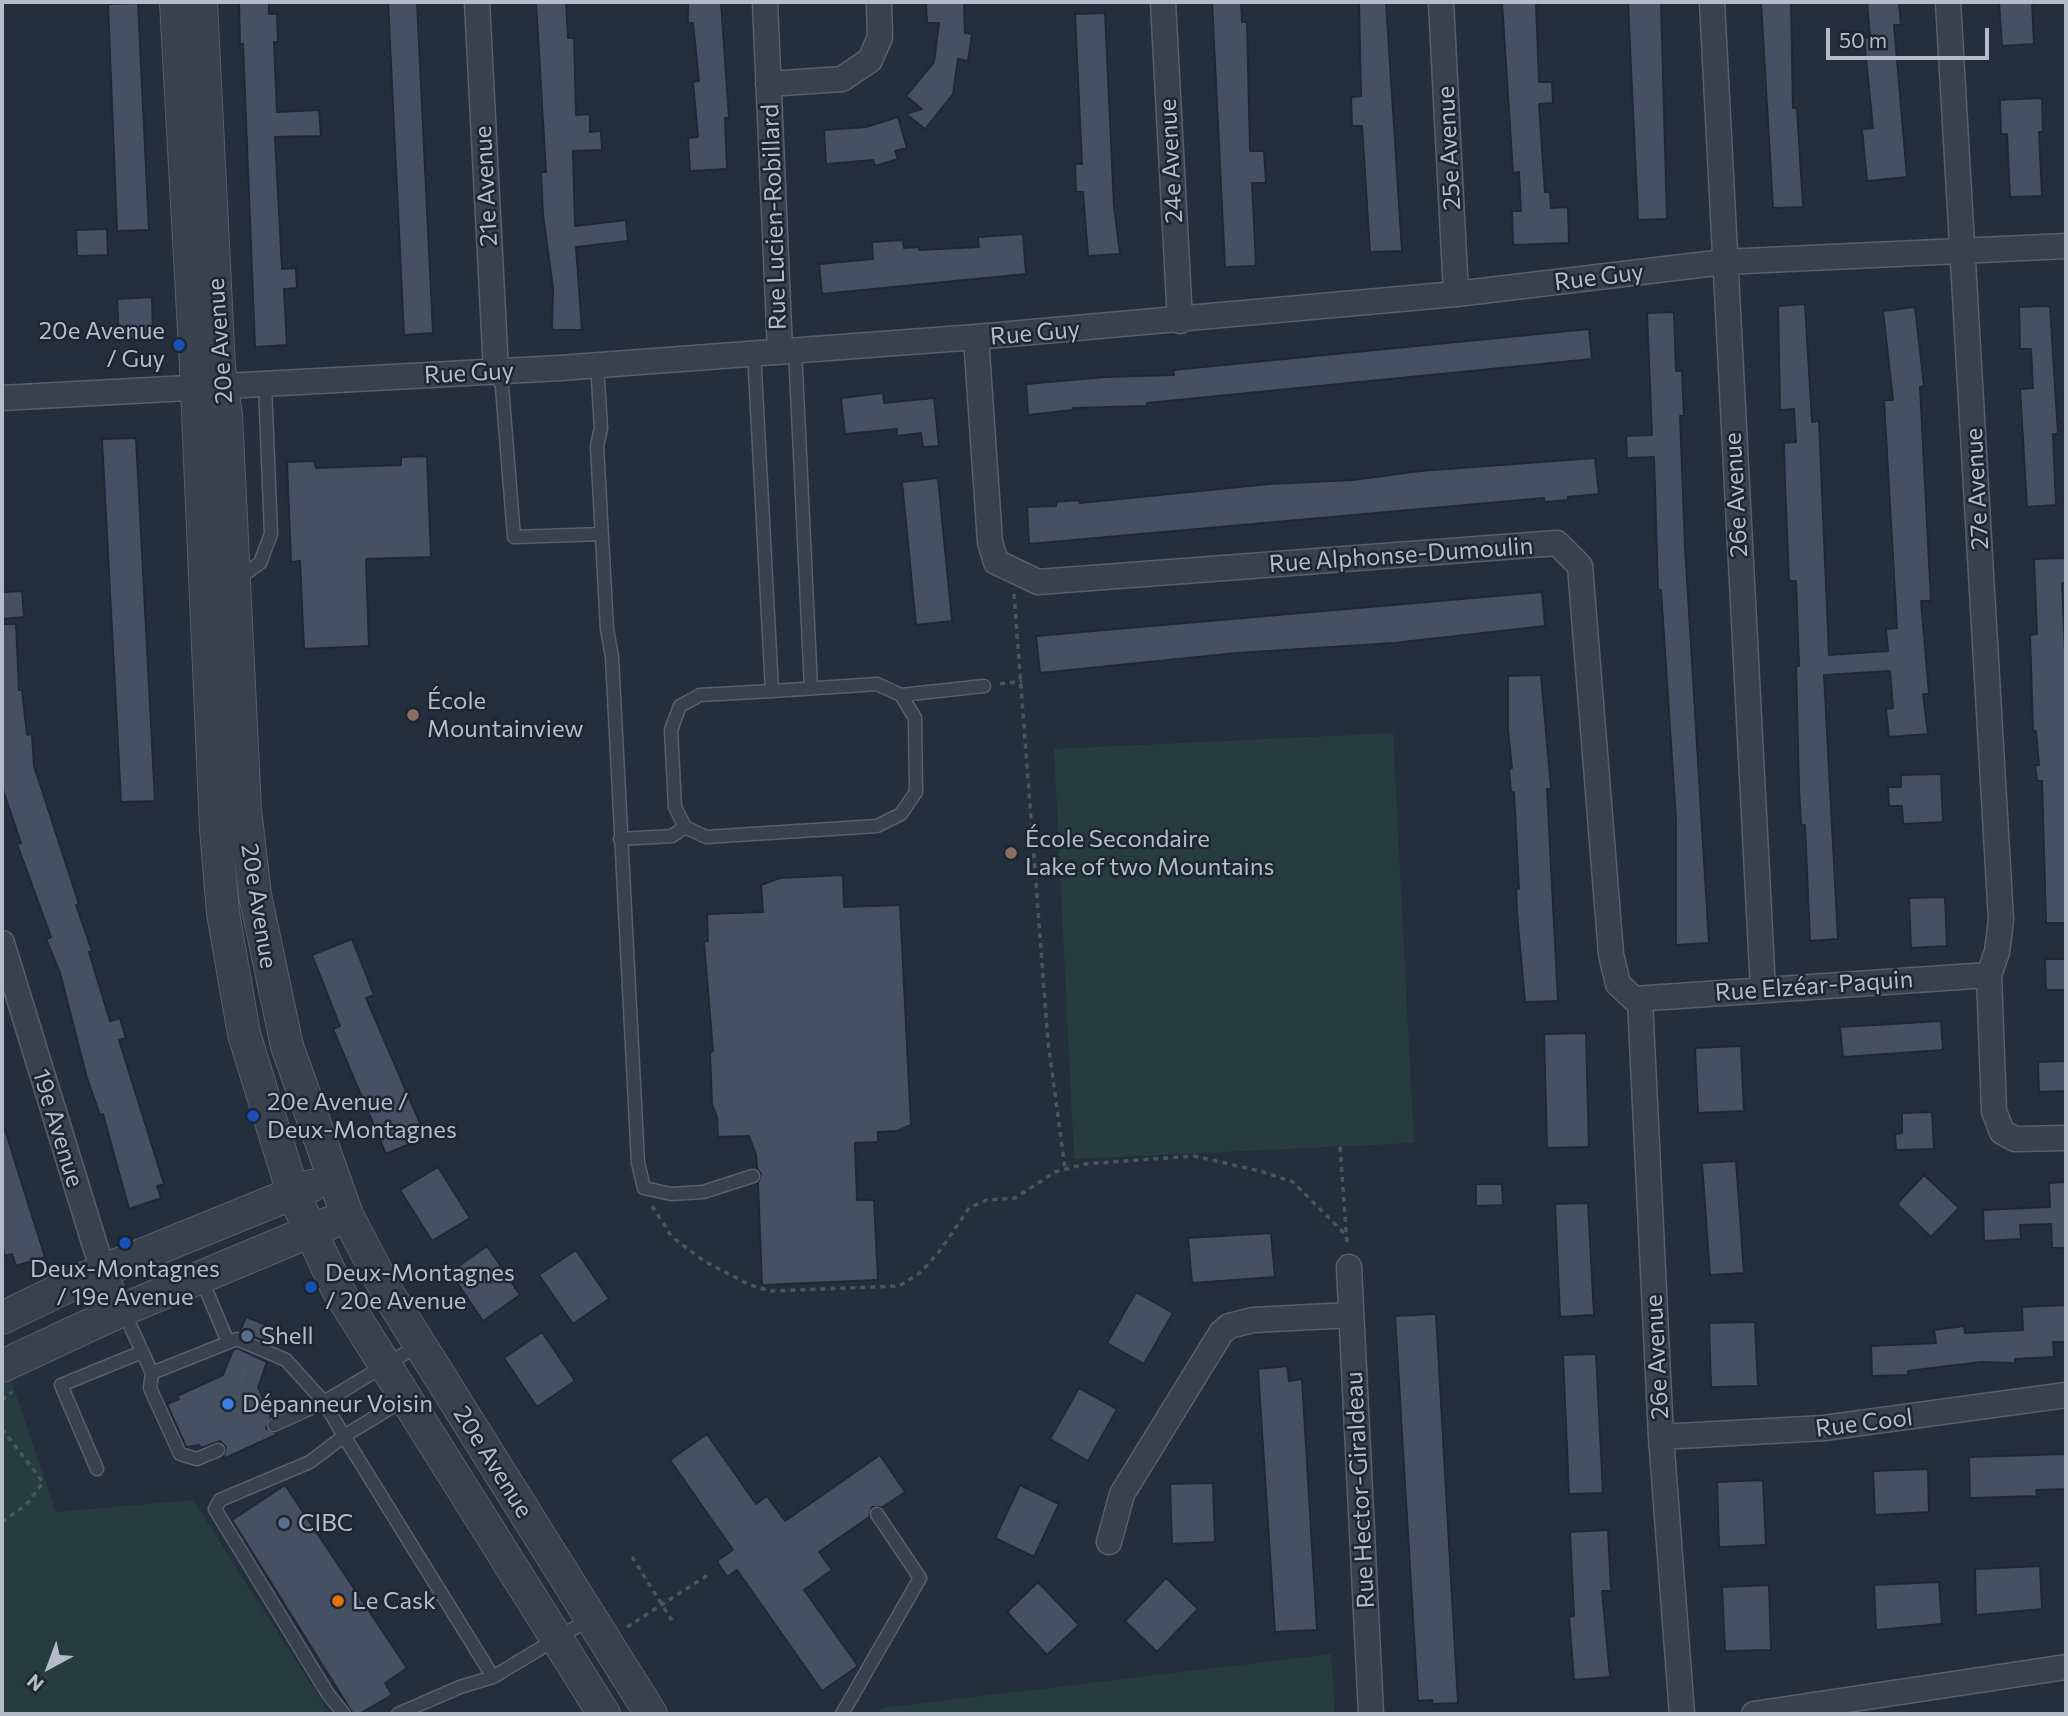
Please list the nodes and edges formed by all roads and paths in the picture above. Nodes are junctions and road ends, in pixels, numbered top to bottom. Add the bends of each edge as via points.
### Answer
1 (176, 2) edge
2 (201, 2) edge
3 (477, 2) edge
4 (765, 2) edge
5 (879, 2) edge
6 (1163, 2) edge
7 (1441, 2) edge
8 (1712, 2) edge
9 (1948, 2) edge
10 (768, 84) junction
11 (2066, 246) edge
12 (1964, 249) junction
13 (1724, 262) junction
14 (1456, 294) junction
15 (1180, 321) junction
16 (976, 337) junction
17 (788, 350) junction
18 (754, 352) junction
19 (597, 365) junction
20 (496, 371) junction
21 (265, 385) junction
22 (210, 388) junction
23 (2, 398) edge
24 (602, 534) junction
25 (1013, 571) junction
26 (234, 575) junction
27 (203, 576) junction
28 (1022, 681) junction
29 (984, 686) joint
30 (811, 688) junction
31 (772, 691) junction
32 (901, 695) junction
33 (685, 827) junction
34 (620, 839) junction
35 (2, 943) edge
36 (1989, 975) junction
37 (1763, 989) junction
38 (1640, 1000) junction
39 (2066, 1138) edge
40 (1340, 1147) dead end
41 (1065, 1168) junction
42 (753, 1176) dead end
43 (332, 1177) junction
44 (644, 1188) junction
45 (293, 1193) junction
46 (347, 1215) junction
47 (310, 1231) junction
48 (1346, 1235) junction
49 (1349, 1261) joint
50 (104, 1271) junction
51 (201, 1278) junction
52 (120, 1311) junction
53 (1351, 1315) junction
54 (2, 1318) edge
55 (228, 1342) junction
56 (419, 1344) junction
57 (142, 1352) junction
58 (2, 1366) edge
59 (384, 1367) junction
60 (152, 1373) junction
61 (244, 1373) dead end
62 (240, 1382) dead end
63 (2066, 1395) edge
64 (405, 1399) junction
65 (324, 1402) junction
66 (274, 1425) dead end
67 (2, 1429) edge
68 (344, 1436) junction
69 (1661, 1437) junction
70 (218, 1450) dead end
71 (97, 1469) dead end
72 (877, 1514) dead end
73 (2, 1522) edge
74 (1109, 1542) dead end
75 (632, 1557) dead end
76 (708, 1575) dead end
77 (662, 1605) junction
78 (591, 1618) junction
79 (673, 1622) dead end
80 (620, 1631) dead end
81 (556, 1639) junction
82 (2066, 1667) edge
83 (493, 1677) junction
84 (344, 1714) edge
85 (398, 1714) edge
86 (604, 1714) edge
87 (651, 1714) edge
88 (842, 1714) edge
89 (1371, 1714) edge
90 (1682, 1714) edge
91 (1754, 1714) edge

1 - 22 street, 20e Avenue
2 - 22 street, 20e Avenue
3 - 20 street, 21e Avenue
4 - 10 street, Rue Lucien-Robillard
5 - 10 street, Rue Lucien-Robillard via 880,37 870,60 842,79
6 - 15 street, 24e Avenue
7 - 14 street, 25e Avenue
8 - 13 street, 26e Avenue
9 - 12 street, 27e Avenue
10 - 17 street, Rue Lucien-Robillard
11 - 12 street, Rue Guy
12 - 13 street, Rue Guy
12 - 36 street, 27e Avenue via 2001,920
13 - 14 street, Rue Guy
13 - 37 street, 26e Avenue
14 - 15 street, Rue Guy
15 - 16 street, Rue Guy
16 - 17 street, Rue Guy
16 - 25 street via 990,542 996,562
17 - 18 street, Rue Guy
17 - 30 lane
18 - 19 street, Rue Guy
18 - 31 lane
19 - 20 street, Rue Guy
19 - 24 lane
20 - 21 street, Rue Guy
20 - 24 lane via 502,387 513,537
21 - 22 street, Rue Guy
21 - 26 lane via 271,534 260,563
22 - 23 street, Rue Guy
22 - 26 street, 20e Avenue
22 - 27 street, 20e Avenue
24 - 34 lane
25 - 28 path
25 - 38 street, Rue Alphonse-Dumoulin via 1038,582 1556,543 1580,566 1613,970 1625,993
26 - 27 lane
26 - 43 street, 20e Avenue via 245,810 255,895 288,1046
27 - 45 street, 20e Avenue via 223,913 244,1034
28 - 29 path
28 - 41 path via 1048,1042
29 - 32 lane
30 - 31 lane
30 - 32 lane via 877,684
31 - 33 lane via 700,695 680,706 671,730 674,807
32 - 33 lane via 915,718 916,792 901,814 877,826 706,837
33 - 34 lane via 671,836
34 - 44 lane via 635,1147
35 - 50 street, 19e Avenue
36 - 37 street, Rue Elzéar-Paquin
36 - 39 street via 1998,1126 2015,1139
37 - 38 street, Rue Elzéar-Paquin
38 - 69 street, 26e Avenue
40 - 48 path
41 - 44 path via 1015,1198 987,1200 969,1208 920,1273 889,1287 771,1291 750,1286 672,1237
41 - 48 path via 1194,1156 1260,1171 1293,1182
42 - 44 lane via 703,1192 671,1195
43 - 45 street
43 - 46 street, 20e Avenue
45 - 47 street, 20e Avenue
45 - 50 street
46 - 47 street
46 - 56 street, 20e Avenue
47 - 51 street
47 - 59 street, 20e Avenue
48 - 49 path
49 - 53 street, Rue Hector-Giraldeau
50 - 52 street, 19e Avenue
50 - 54 street
51 - 52 street
51 - 55 lane
52 - 57 lane
52 - 58 street
53 - 74 street via 1253,1320 1221,1333 1122,1494
53 - 89 street, Rue Hector-Giraldeau
55 - 60 lane
55 - 65 lane via 237,1339 286,1360
56 - 59 lane
56 - 78 street, 20e Avenue
57 - 60 lane
57 - 71 lane via 61,1385
59 - 64 street, 20e Avenue
59 - 65 lane
60 - 70 lane via 150,1388 180,1454 197,1459
61 - 62 path
63 - 69 street, Rue Cool via 1824,1428
64 - 68 lane
64 - 81 street, 20e Avenue
65 - 66 lane
65 - 68 lane
67 - 73 path via 43,1482 27,1504
68 - 83 lane
68 - 84 lane via 310,1462 220,1500 215,1509
69 - 90 street, 26e Avenue
72 - 88 lane via 920,1578
75 - 77 path
76 - 77 path
77 - 79 path
77 - 80 path
78 - 81 lane
78 - 87 street, 20e Avenue
81 - 83 lane
81 - 86 street, 20e Avenue
82 - 91 street
83 - 85 lane

